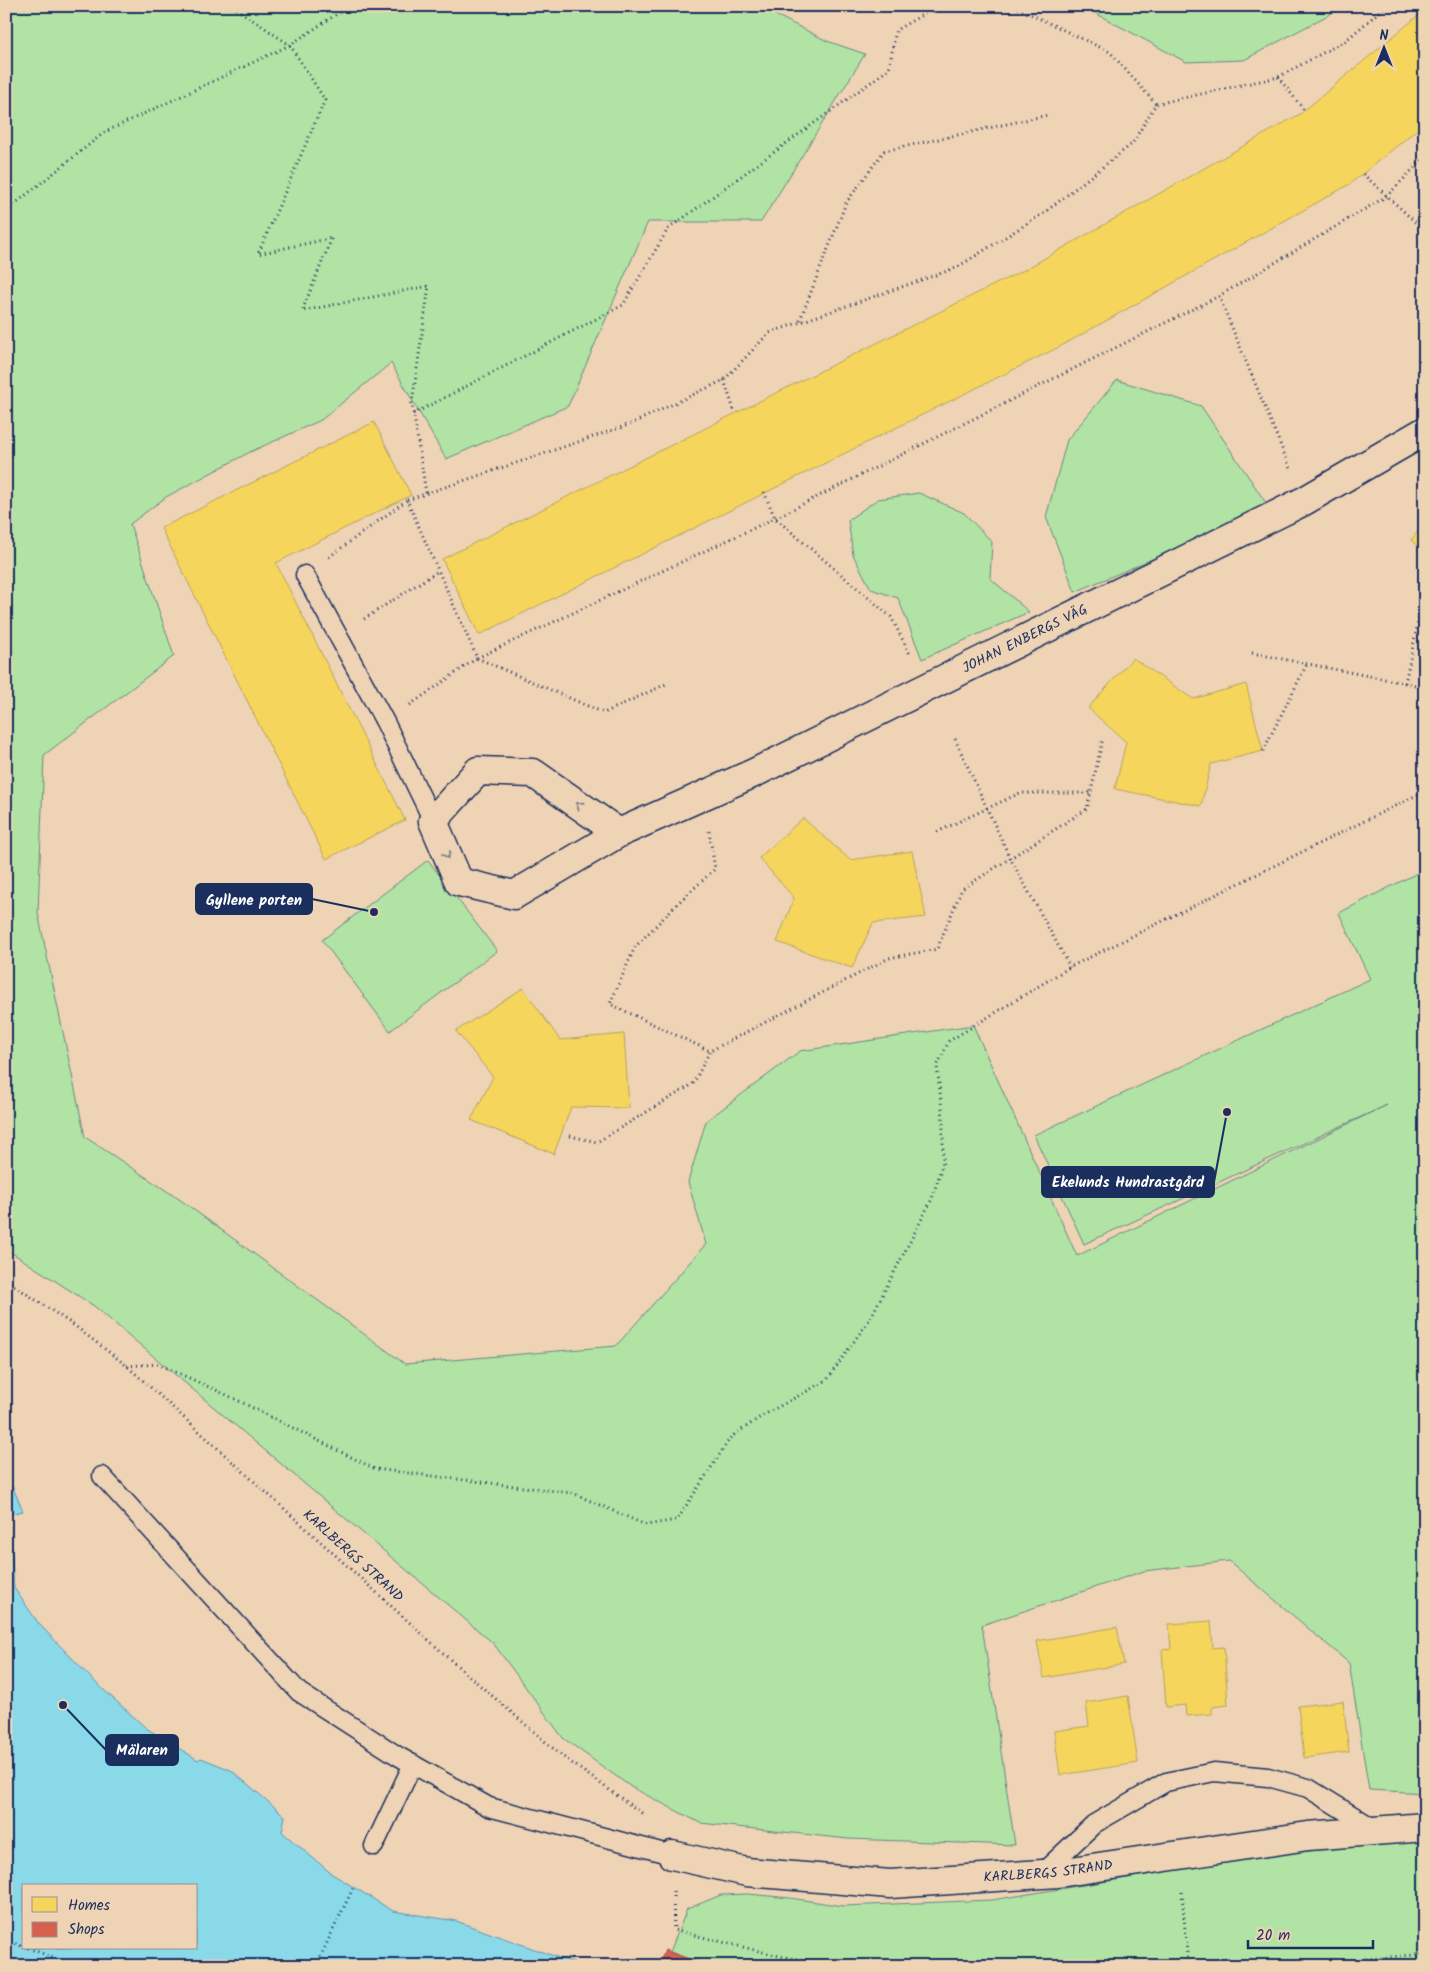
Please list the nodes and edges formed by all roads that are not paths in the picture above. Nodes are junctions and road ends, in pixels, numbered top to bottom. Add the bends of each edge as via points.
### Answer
1 (1425, 431) edge
2 (305, 575) road end
3 (433, 821) junction
4 (619, 833) junction
5 (102, 1476) dead end
6 (413, 1764) junction
7 (1425, 1827) edge
8 (1376, 1830) junction
9 (374, 1846) dead end
10 (672, 1855) joint
11 (1042, 1874) junction

1 - 4 street, JOHAN ENBERGS VÄG via 1304,501 754,773
2 - 3 lane via 385,722
4 -> 3 street via 532,773 478,771
3 -> 4 street, JOHAN ENBERGS VÄG via 459,882 514,895
5 - 6 lane via 299,1692
6 - 9 lane
6 - 10 lane via 489,1807
7 - 8 street, KARLBERGS STRAND
8 - 11 street, KARLBERGS STRAND via 1308,1836
8 - 11 lane via 1308,1788 1268,1777 1214,1772 1166,1782 1102,1819
10 - 11 street, KARLBERGS STRAND via 747,1872 890,1884

